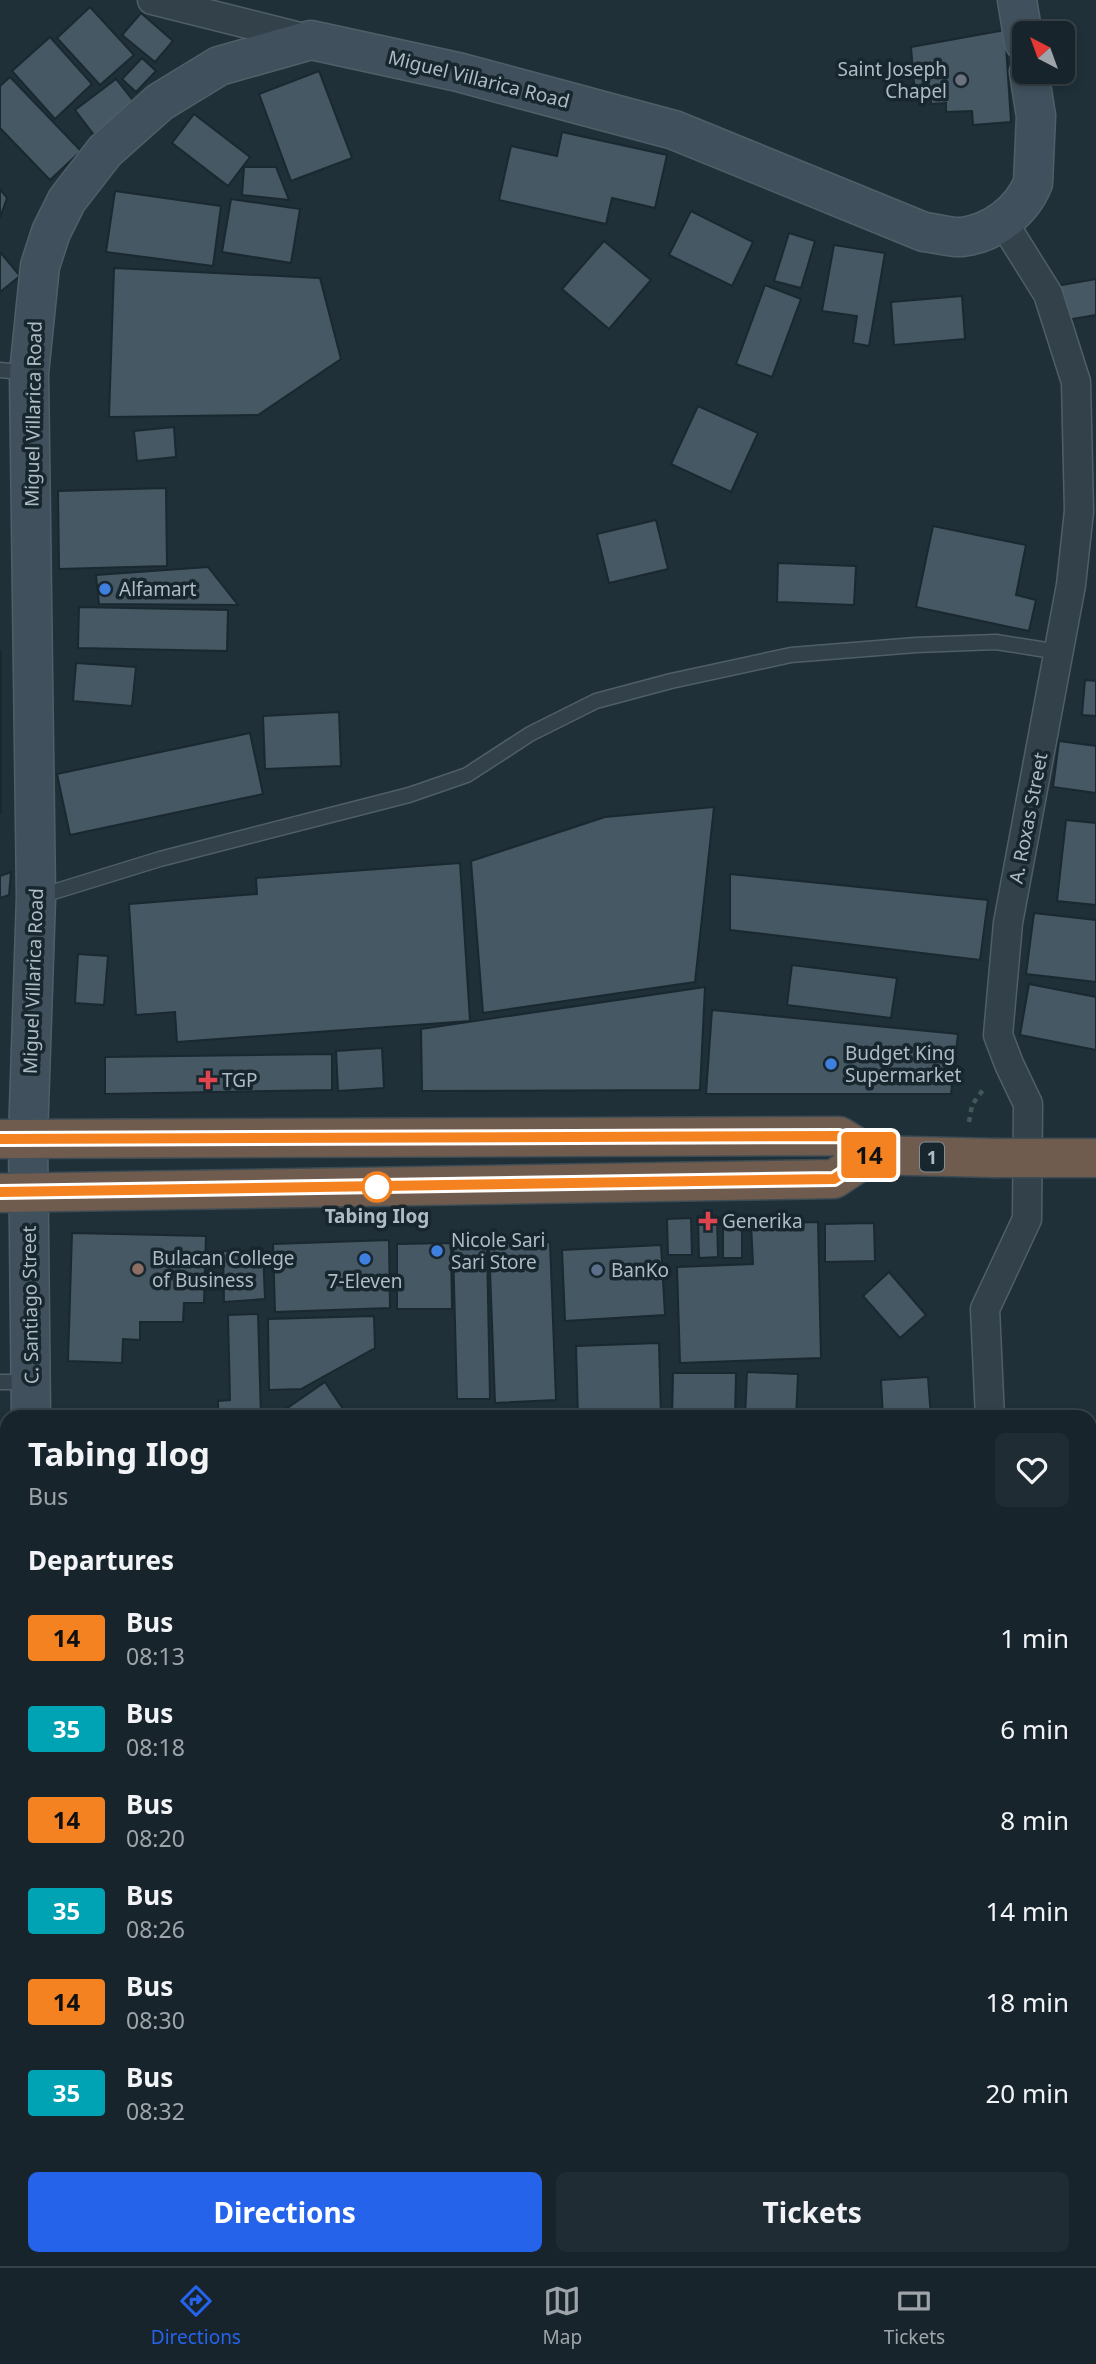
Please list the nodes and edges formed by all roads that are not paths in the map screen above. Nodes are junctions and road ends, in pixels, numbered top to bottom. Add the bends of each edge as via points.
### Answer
1 (152, 0) edge
2 (1017, 0) edge
3 (1020, 21) edge
4 (311, 40) junction
5 (1031, 84) edge
6 (1003, 222) junction
7 (15, 372) edge
8 (1059, 652) junction
9 (36, 897) junction
10 (14, 1138) edge
11 (870, 1155) junction
12 (1096, 1158) edge
13 (14, 1192) edge
14 (21, 1394) edge
15 (990, 1410) edge

1 - 4 street
2 - 3 main road
4 - 6 main road, Miguel Villarica Road via 458,72 674,130 924,232 960,237
4 - 7 main road, Miguel Villarica Road via 219,66 160,102 105,151 67,200 51,232
5 - 6 main road, Miguel Villarica Road via 1036,116 1033,183
6 - 8 street, A. Roxas Street via 1048,294 1076,382 1079,511
7 - 9 main road, Miguel Villarica Road
8 - 9 lane via 996,642 916,645 790,655 671,681 596,701 530,734 467,775 409,795 160,859
8 - 15 street, A. Roxas Street via 1007,935 998,1035 1028,1104 1027,1219 985,1309
9 - 10 main road, Miguel Villarica Road
10 - 11 highway via 839,1136
10 - 13 main road, Miguel Villarica Road
11 - 12 highway, 1, bridge
11 - 13 highway via 834,1179
13 - 14 main road, C. Santiago Street

